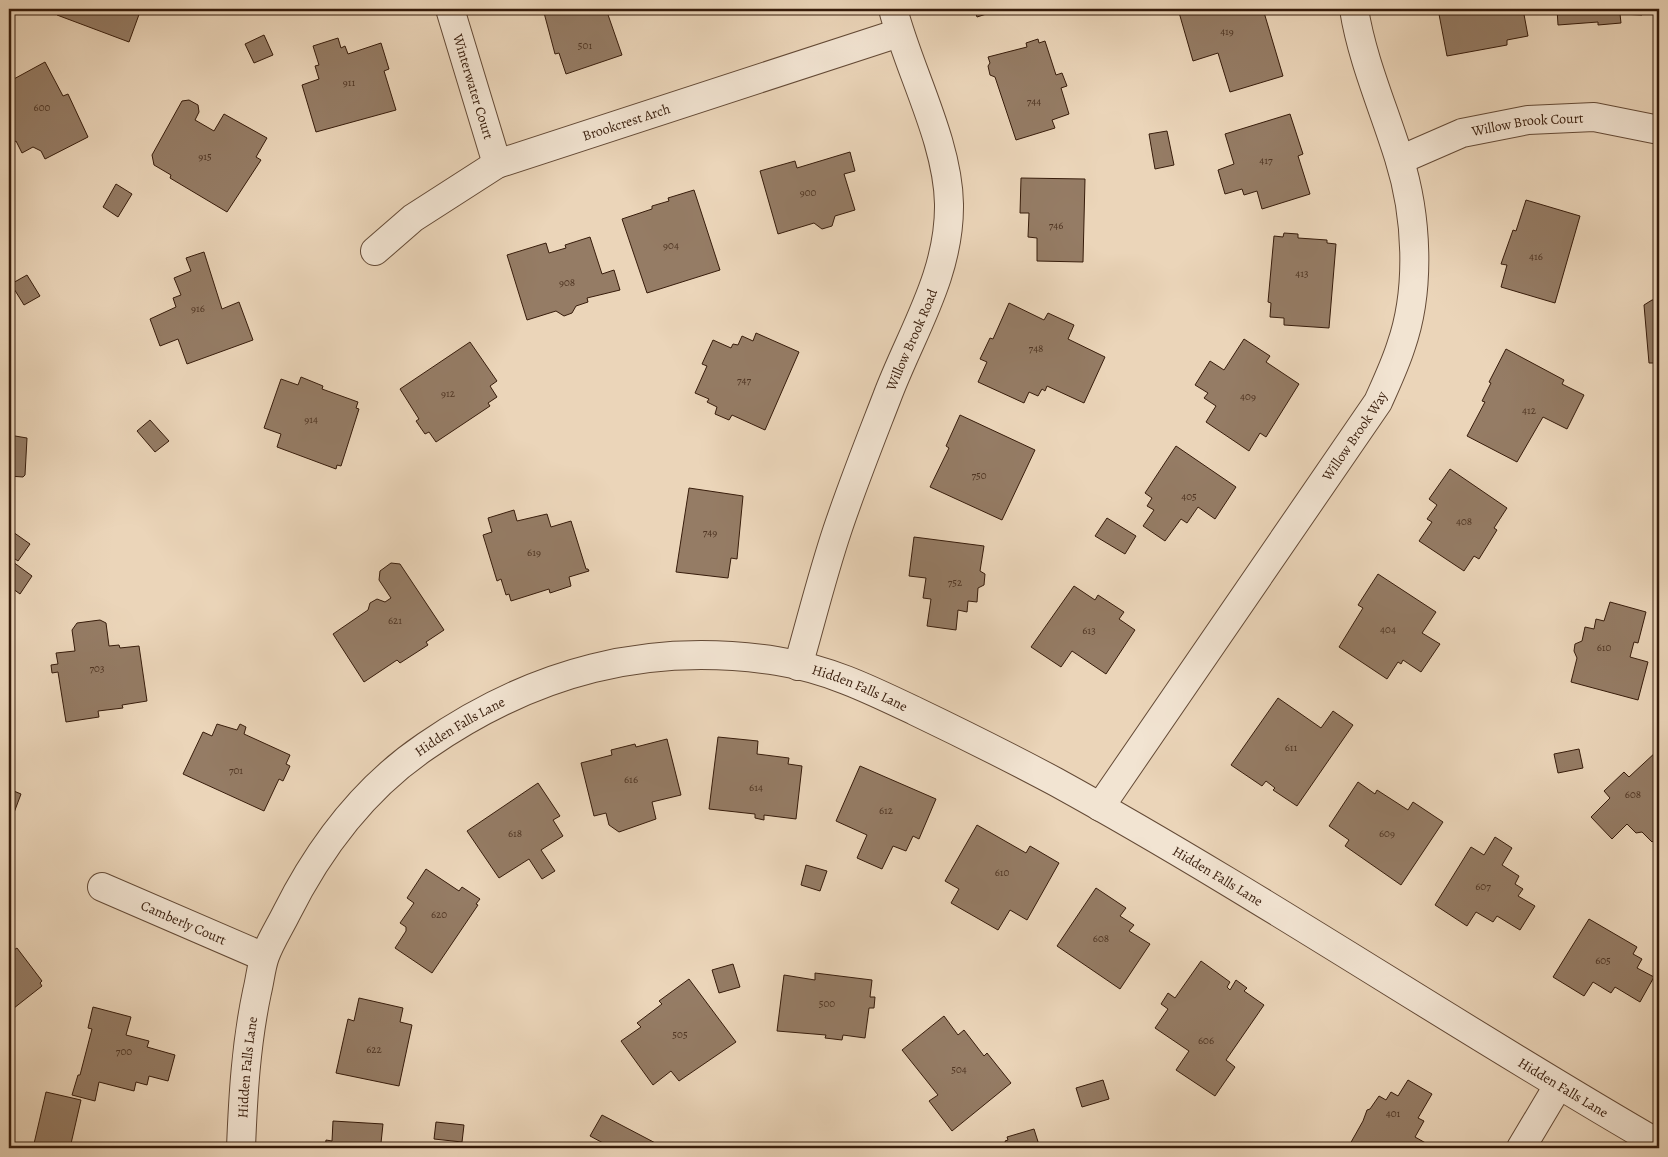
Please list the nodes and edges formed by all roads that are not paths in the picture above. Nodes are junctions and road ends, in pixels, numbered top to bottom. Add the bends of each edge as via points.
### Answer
1 (450, 9) edge
2 (1354, 9) edge
3 (896, 21) edge
4 (1659, 130) edge
5 (1400, 160) junction
6 (497, 164) junction
7 (375, 252) dead end
8 (798, 666) junction
9 (1100, 807) junction
10 (102, 887) dead end
11 (264, 957) junction
12 (1558, 1086) junction
13 (1659, 1144) edge
14 (241, 1148) edge
15 (1521, 1148) edge

1 - 6 street, Winterwater Court
2 - 5 street, Willow Brook Way via 1358,31
3 - 6 street, Brookcrest Arch
3 - 8 street, Willow Brook Road via 945,171 949,204 947,238 929,302 887,394 837,531
4 - 5 street, Willow Brook Court via 1594,118 1528,120 1462,133
5 - 9 street, Willow Brook Way via 1414,221 1414,284 1402,345 1378,402
6 - 7 street, Brookcrest Arch via 413,218
8 - 9 street, Hidden Falls Lane via 842,676 994,748
8 - 11 street, Hidden Falls Lane via 727,656 652,657 578,670 508,696 463,720 402,763 348,816 304,877
9 - 12 street, Hidden Falls Lane
10 - 11 street, Camberly Court
11 - 14 street, Hidden Falls Lane via 243,1082
12 - 13 street, Hidden Falls Lane
12 - 15 street

